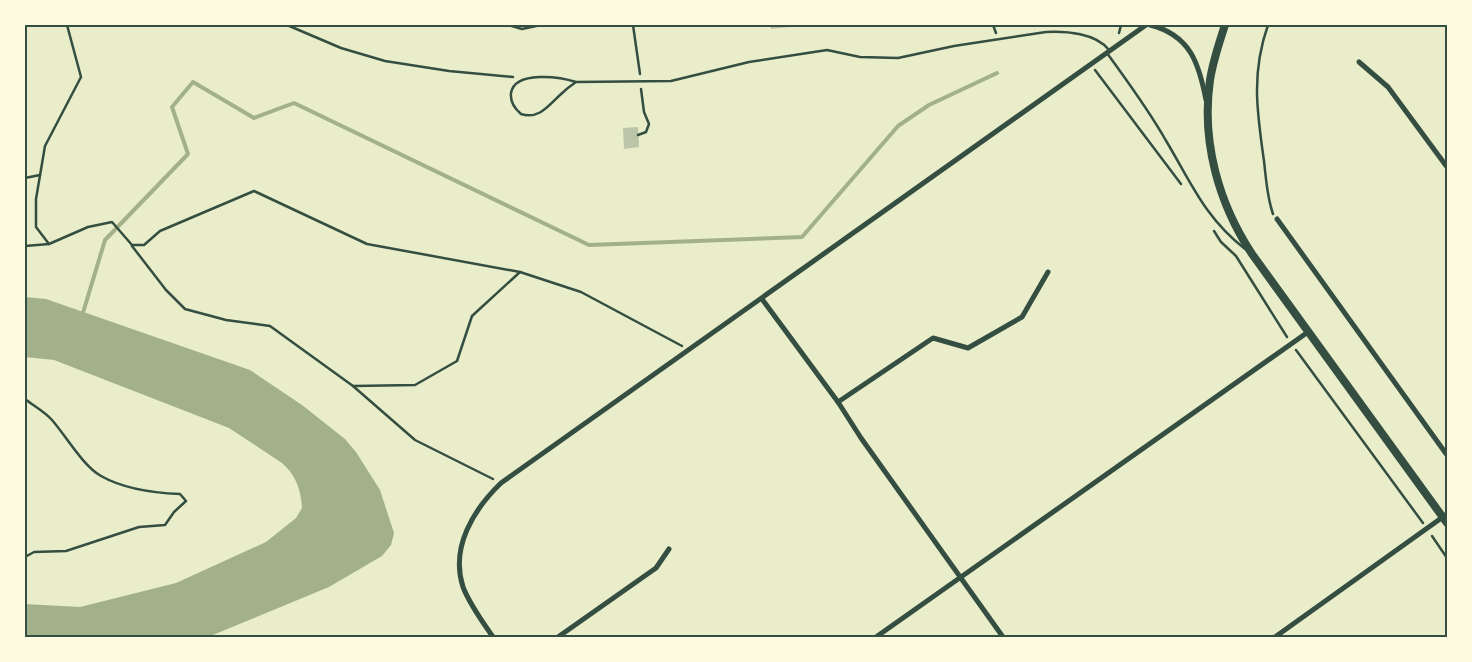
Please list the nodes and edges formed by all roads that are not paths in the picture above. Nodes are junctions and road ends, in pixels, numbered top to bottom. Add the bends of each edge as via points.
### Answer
1 (1148, 25) edge
2 (1225, 25) edge
3 (1109, 52) junction
4 (1359, 62) dead end
5 (576, 82) junction
6 (1208, 115) junction
7 (1447, 167) edge
8 (1276, 219) road end
9 (1252, 254) junction
10 (1048, 272) dead end
11 (762, 299) junction
12 (1308, 332) junction
13 (838, 402) junction
14 (1447, 455) edge
15 (1446, 518) edge
16 (669, 549) dead end
17 (960, 578) junction
18 (493, 637) edge
19 (558, 637) edge
20 (876, 637) edge
21 (1002, 637) edge
22 (1275, 637) edge

1 - 3 street
1 - 6 street via 1170,33 1192,54 1201,76
2 - 6 main road via 1210,80
3 - 5 lane via 1101,42 1086,37 1046,32 898,58 860,57 826,50 749,62 671,81
3 - 9 lane via 1153,119 1203,206 1221,228
3 - 11 street
4 - 7 street via 1388,87
5 - 5 lane via 542,111 521,114 512,102 514,86 529,79 553,76
6 - 9 main road via 1214,169 1221,193 1235,228
8 - 14 street
9 - 12 main road
10 - 13 street via 1022,318 968,348 933,338
11 - 13 street
11 - 18 street via 501,483 485,500 474,514 463,539 460,570 471,603
12 - 15 main road
12 - 17 street
13 - 17 street
15 - 22 street
16 - 19 street via 656,568
17 - 20 street
17 - 21 street

